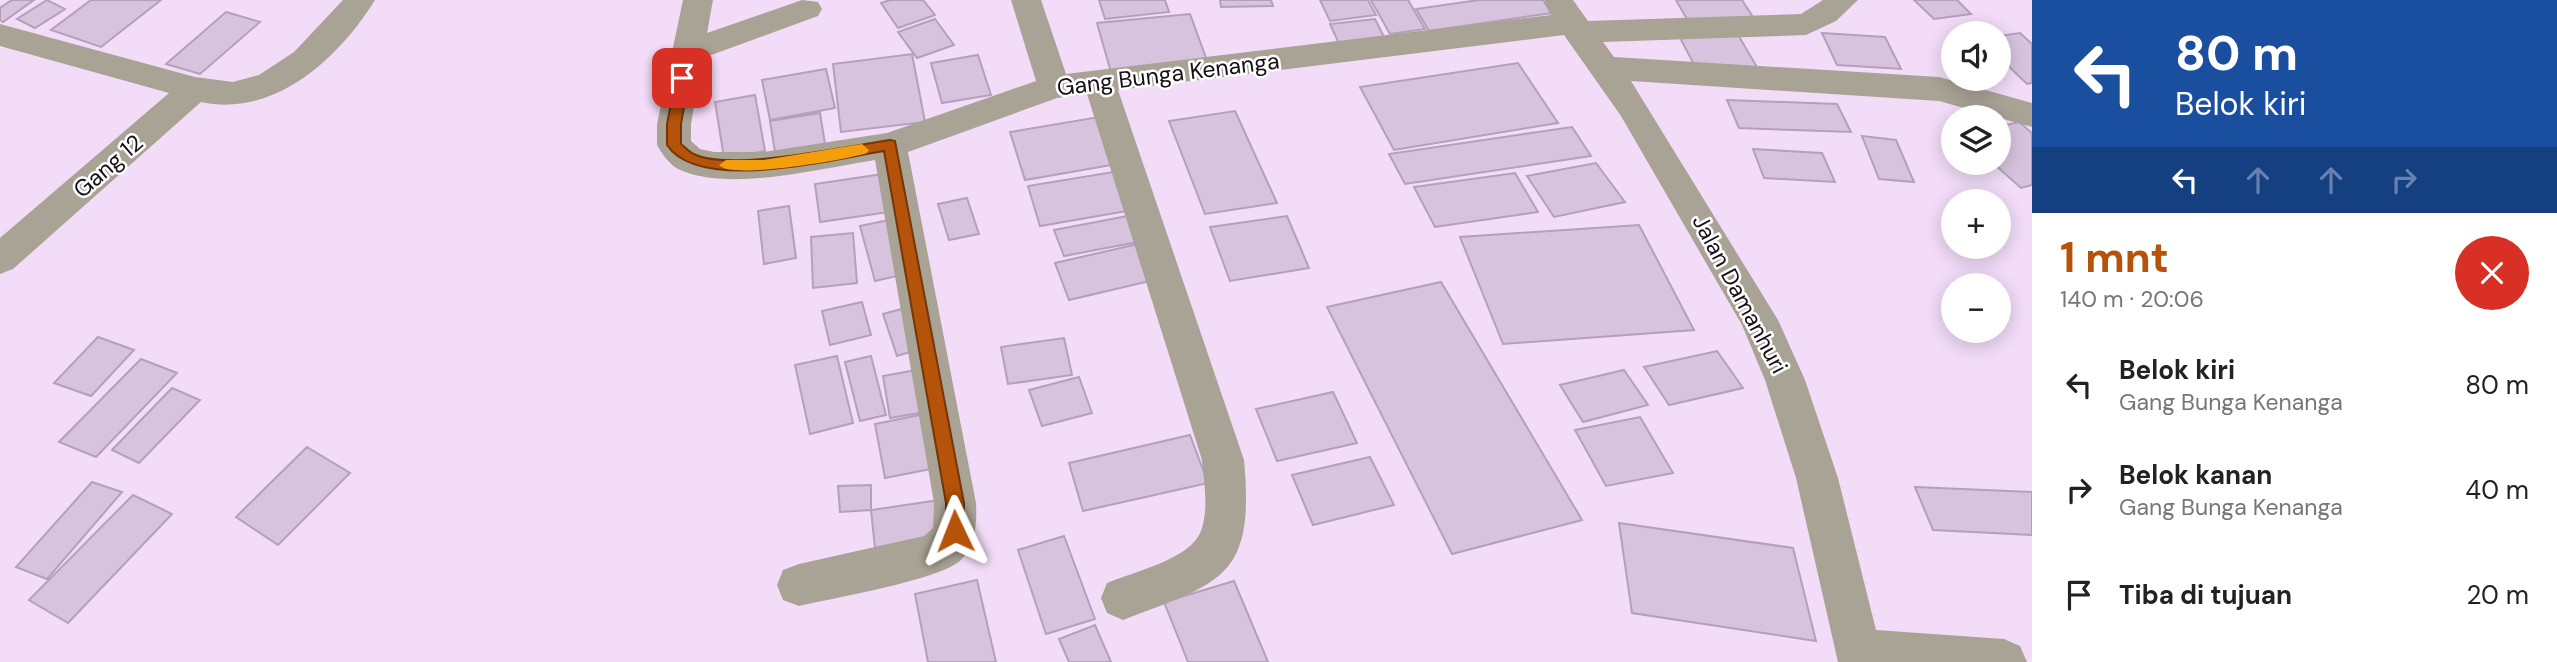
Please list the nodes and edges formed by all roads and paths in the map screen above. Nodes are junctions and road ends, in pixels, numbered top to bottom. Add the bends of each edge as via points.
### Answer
1 (360, 0) edge
2 (698, 0) edge
3 (1843, 0) edge
4 (1030, 1) edge
5 (807, 9) dead end
6 (1569, 18) edge
7 (0, 35) edge
8 (687, 52) junction
9 (1605, 68) junction
10 (1099, 82) junction
11 (183, 85) junction
12 (1054, 87) junction
13 (2032, 115) edge
14 (890, 145) junction
15 (0, 259) edge
16 (799, 585) dead end
17 (1123, 598) dead end
18 (1860, 657) edge
19 (2004, 662) edge

1 - 11 street via 310,56 285,74 243,92 222,94
2 - 8 street, Gang Bunga Kenanga
3 - 6 street, Gang Bunga Kenanga via 1825,15 1785,26
4 - 12 street
5 - 8 street
6 - 9 street, Jalan Damanhuri
6 - 10 street, Gang Bunga Kenanga
7 - 11 street
8 - 14 street, Gang Bunga Kenanga via 674,145 689,159 714,165 764,165
9 - 13 street via 1939,89
9 - 18 street, Jalan Damanhuri via 1668,164 1764,332 1785,380 1817,478
10 - 12 street, Gang Bunga Kenanga
10 - 17 street via 1223,460 1228,501 1214,557 1191,573
11 - 15 street, Gang 12
12 - 14 street, Gang Bunga Kenanga
14 - 16 street via 955,503 955,531 945,549 930,555
18 - 19 street

